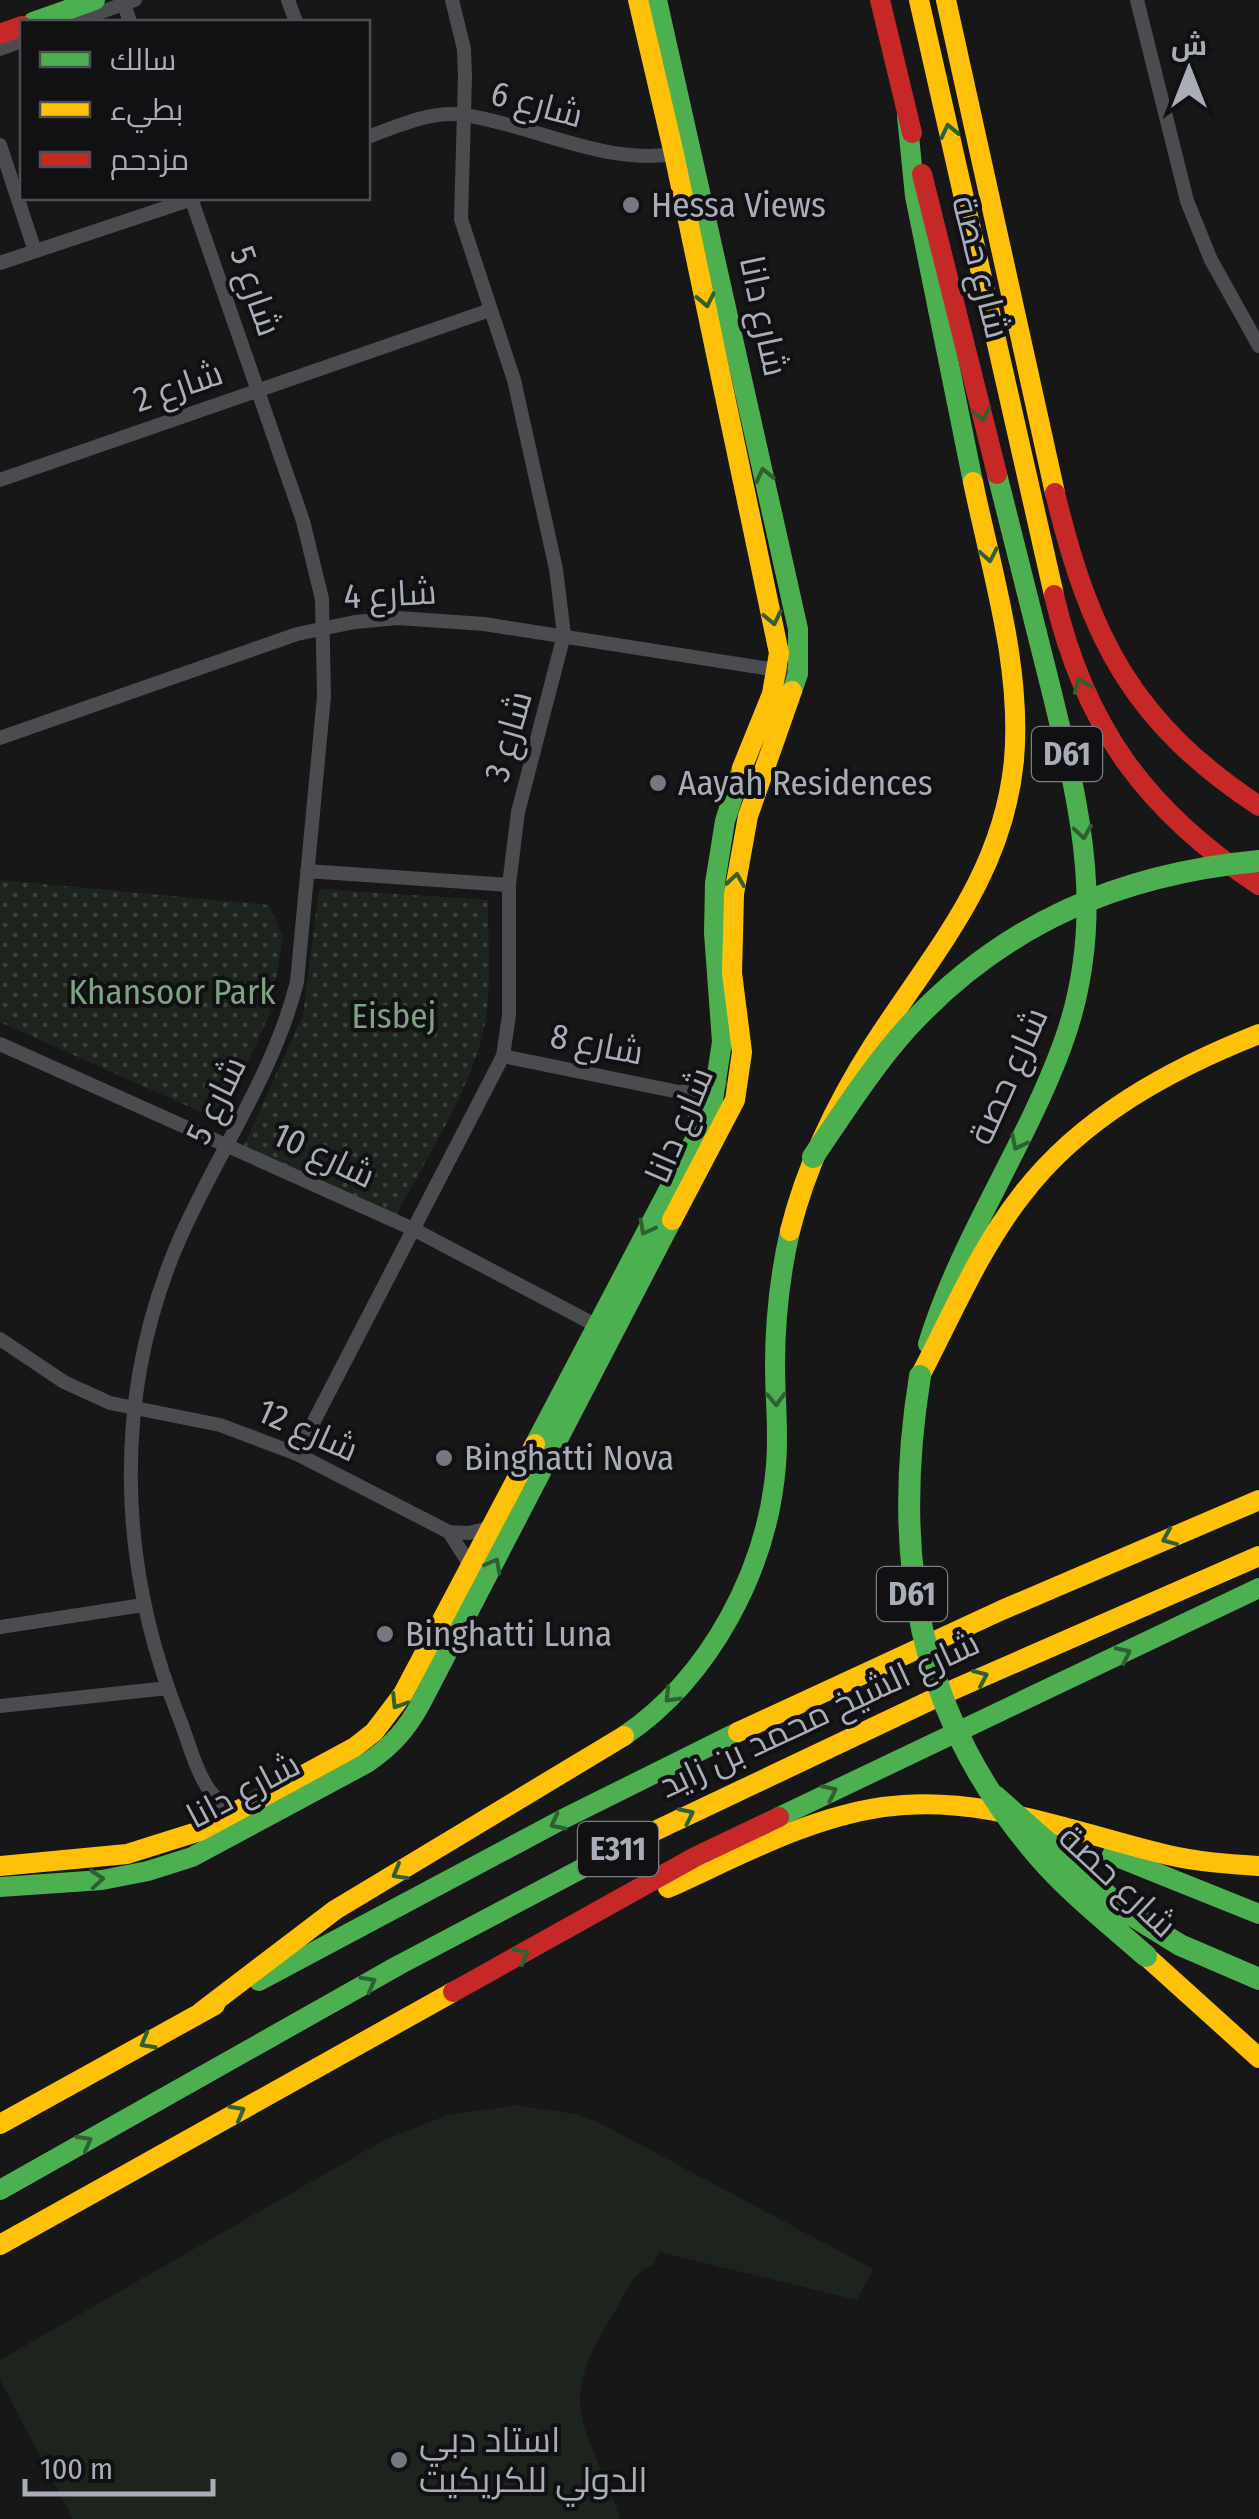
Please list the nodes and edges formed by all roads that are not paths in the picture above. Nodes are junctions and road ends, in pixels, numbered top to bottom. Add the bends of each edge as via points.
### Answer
1 (96, 0) edge
2 (452, 0) edge
3 (638, 0) edge
4 (657, 0) edge
5 (880, 0) edge
6 (919, 0) edge
7 (946, 0) edge
8 (1137, 0) edge
9 (130, 2) edge
10 (44, 20) edge
11 (79, 20) edge
12 (462, 115) junction
13 (908, 116) junction
14 (370, 136) edge
15 (0, 145) edge
16 (683, 153) junction
17 (187, 200) edge
18 (194, 200) edge
19 (35, 252) junction
20 (0, 263) edge
21 (490, 310) junction
22 (1259, 346) edge
23 (258, 390) junction
24 (0, 480) edge
25 (325, 628) junction
26 (564, 635) junction
27 (789, 672) junction
28 (0, 738) edge
29 (1259, 806) edge
30 (1259, 861) edge
31 (307, 871) junction
32 (509, 885) junction
33 (1259, 885) edge
34 (1259, 1034) edge
35 (0, 1044) edge
36 (504, 1056) junction
37 (720, 1083) junction
38 (680, 1092) junction
39 (699, 1129) junction
40 (230, 1144) junction
41 (813, 1157) junction
42 (414, 1229) junction
43 (605, 1330) junction
44 (0, 1339) edge
45 (920, 1376) junction
46 (133, 1410) junction
47 (296, 1454) junction
48 (1259, 1500) edge
49 (489, 1528) junction
50 (449, 1532) junction
51 (1259, 1556) edge
52 (470, 1565) junction
53 (1259, 1588) edge
54 (143, 1604) junction
55 (0, 1627) edge
56 (168, 1688) junction
57 (0, 1706) edge
58 (207, 1787) junction
59 (995, 1796) junction
60 (244, 1808) junction
61 (1025, 1817) junction
62 (200, 1831) junction
63 (0, 1866) edge
64 (1259, 1866) edge
65 (0, 1887) edge
66 (1259, 1914) edge
67 (558, 1936) junction
68 (1259, 1979) edge
69 (201, 2012) junction
70 (1259, 2058) edge
71 (0, 2124) edge
72 (0, 2190) edge
73 (0, 2245) edge

1 - 10 main road
2 - 12 street, شارع 3 via 464,49
3 - 16 main road, شارع دانا
4 - 16 main road, شارع دانا
5 - 13 main road, شارع حصة / D61
33 -> 6 main road via 1206,849 1149,796 1084,696 1060,620
7 - 29 main road, شارع حصة / D61 via 1052,478 1098,630 1166,732
8 - 22 street via 1187,202
9 - 11 street
12 - 14 street, شارع 6
12 - 16 street, شارع 6 via 604,153
12 - 21 street, شارع 3 via 462,219
13 -> 41 main road, bridge via 914,196 1012,671 1014,763 1003,824 967,906 852,1076
13 -> 45 main road, شارع حصة / D61 via 1077,796 1089,881 1084,967 1062,1051 958,1261
15 - 19 street
16 - 27 main road, شارع دانا via 798,628
17 - 19 street
18 - 23 street, شارع 5
19 - 20 street
21 - 23 street, شارع 2
21 - 26 street, شارع 3 via 514,380
23 - 24 street, شارع 2
23 - 25 street, شارع 5 via 311,547
25 - 26 street, شارع 4 via 441,619
25 - 28 street, شارع 4
25 - 31 street, شارع 5
26 - 27 street, شارع 4
26 - 32 street, شارع 3 via 518,812
27 - 37 main road, شارع دانا via 771,699 723,828 713,928
43 -> 27 main road, شارع دانا via 735,1100 742,1052 732,934 740,855 788,707
30 - 41 main road, bridge via 1195,867 1114,889 1002,944 908,1026
31 - 32 street
31 - 40 street, شارع 5 via 290,1009
32 - 36 street, شارع 3
34 - 45 main road via 1184,1064 1135,1094 1038,1178 1001,1224
35 - 40 street, شارع 10
36 - 38 street, شارع 8
36 - 42 street, شارع 3
37 - 38 street, شارع 8
37 - 39 main road, شارع دانا
38 - 39 street, شارع 8
39 -> 43 main road, شارع دانا
40 - 42 street, شارع 10
40 - 46 street, شارع 5 via 164,1280
41 -> 69 main road via 778,1302 771,1505 752,1571 702,1660 630,1733 335,1910
42 - 43 street, شارع 10
42 - 47 street, شارع 3
43 - 49 main road, شارع دانا
65 -> 43 main road, شارع دانا via 102,1880 192,1857 390,1747 408,1728
44 - 46 street, شارع 12 via 64,1382
45 - 59 main road, شارع حصة / D61, bridge via 904,1484 912,1594 943,1699
46 - 47 street, شارع 12 via 220,1426
46 - 54 street, شارع 5 via 129,1489
47 - 50 street, شارع 12
48 -> 69 main road, شارع الشيخ محمد بن زايد / E311 via 746,1728
49 - 50 street
49 - 52 main road, شارع دانا
50 - 52 street
72 -> 51 main road, شارع الشيخ محمد بن زايد / E311 via 638,1838
52 -> 60 main road, شارع دانا via 403,1694 374,1732
67 -> 53 main road via 695,1857
54 - 55 street
54 - 56 street, شارع 5
56 - 57 street
56 - 58 street, شارع 5
58 - 60 street via 222,1804
58 - 62 street
59 - 68 main road, bridge via 1126,1911 1194,1952
59 - 70 main road, شارع حصة / D61, bridge via 1044,1863
60 - 62 main road, شارع دانا
61 - 64 main road via 1173,1856
61 - 66 main road
61 - 67 main road via 941,1804 856,1812
62 - 63 main road, شارع دانا via 128,1854
73 -> 67 main road
69 -> 71 main road, شارع الشيخ محمد بن زايد / E311

